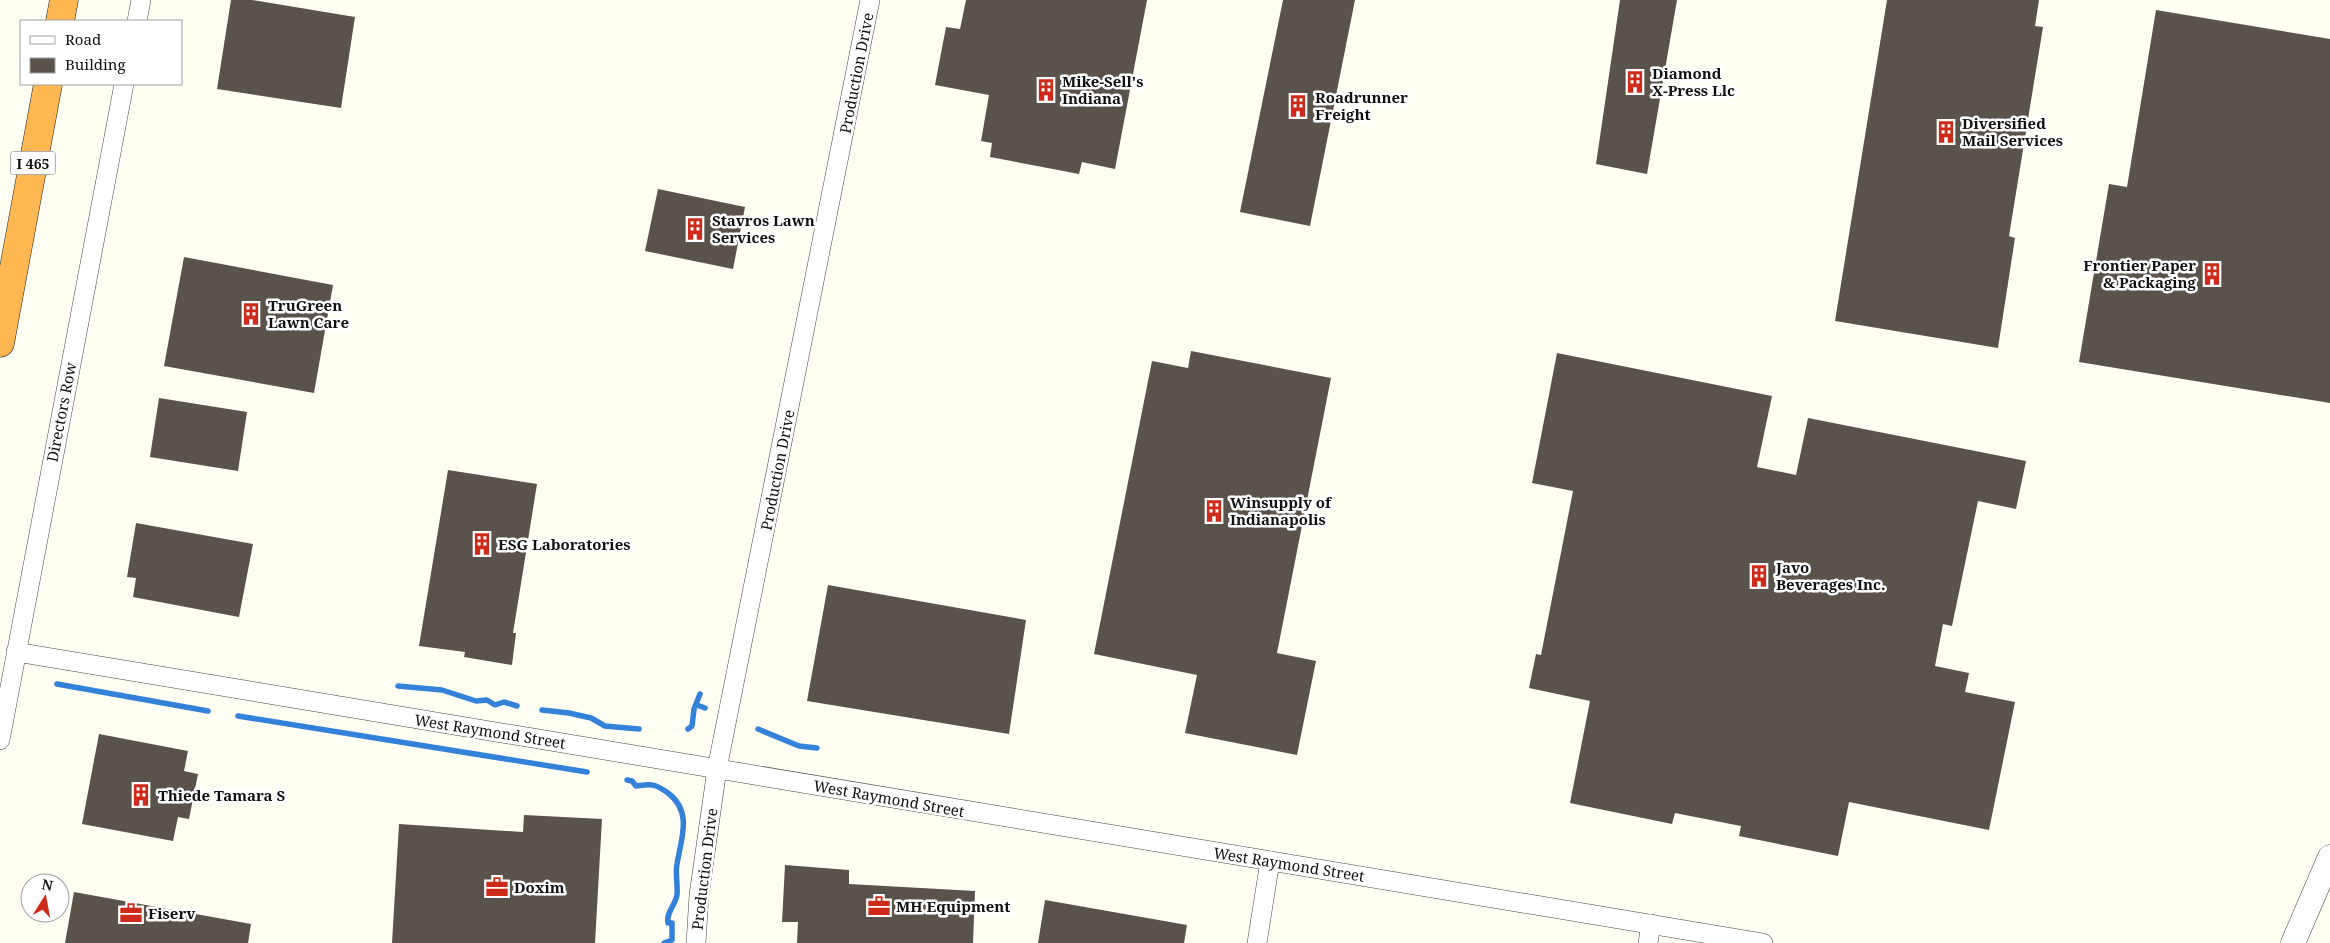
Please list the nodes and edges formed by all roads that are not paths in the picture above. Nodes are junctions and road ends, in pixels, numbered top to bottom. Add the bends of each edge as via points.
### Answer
1 (64, 0) edge
2 (141, 0) edge
3 (870, 0) edge
4 (60, 20) edge
5 (137, 20) edge
6 (48, 85) edge
7 (124, 85) edge
8 (0, 343) edge
9 (16, 652) junction
10 (0, 740) edge
11 (717, 769) junction
12 (2330, 857) edge
13 (1270, 861) junction
14 (1650, 934) edge
15 (696, 943) edge
16 (1257, 943) edge
17 (1763, 943) edge
18 (2293, 943) edge

1 - 4 highway
2 - 5 street
3 - 11 street, Production Drive
6 - 8 highway, I 465
7 - 9 street, Directors Row
9 - 10 street, Directors Row
9 - 11 street, West Raymond Street
11 - 13 street, West Raymond Street
11 - 15 street, Production Drive via 699,895
12 - 18 street
13 - 14 street, West Raymond Street
13 - 16 street
14 - 17 street, West Raymond Street

